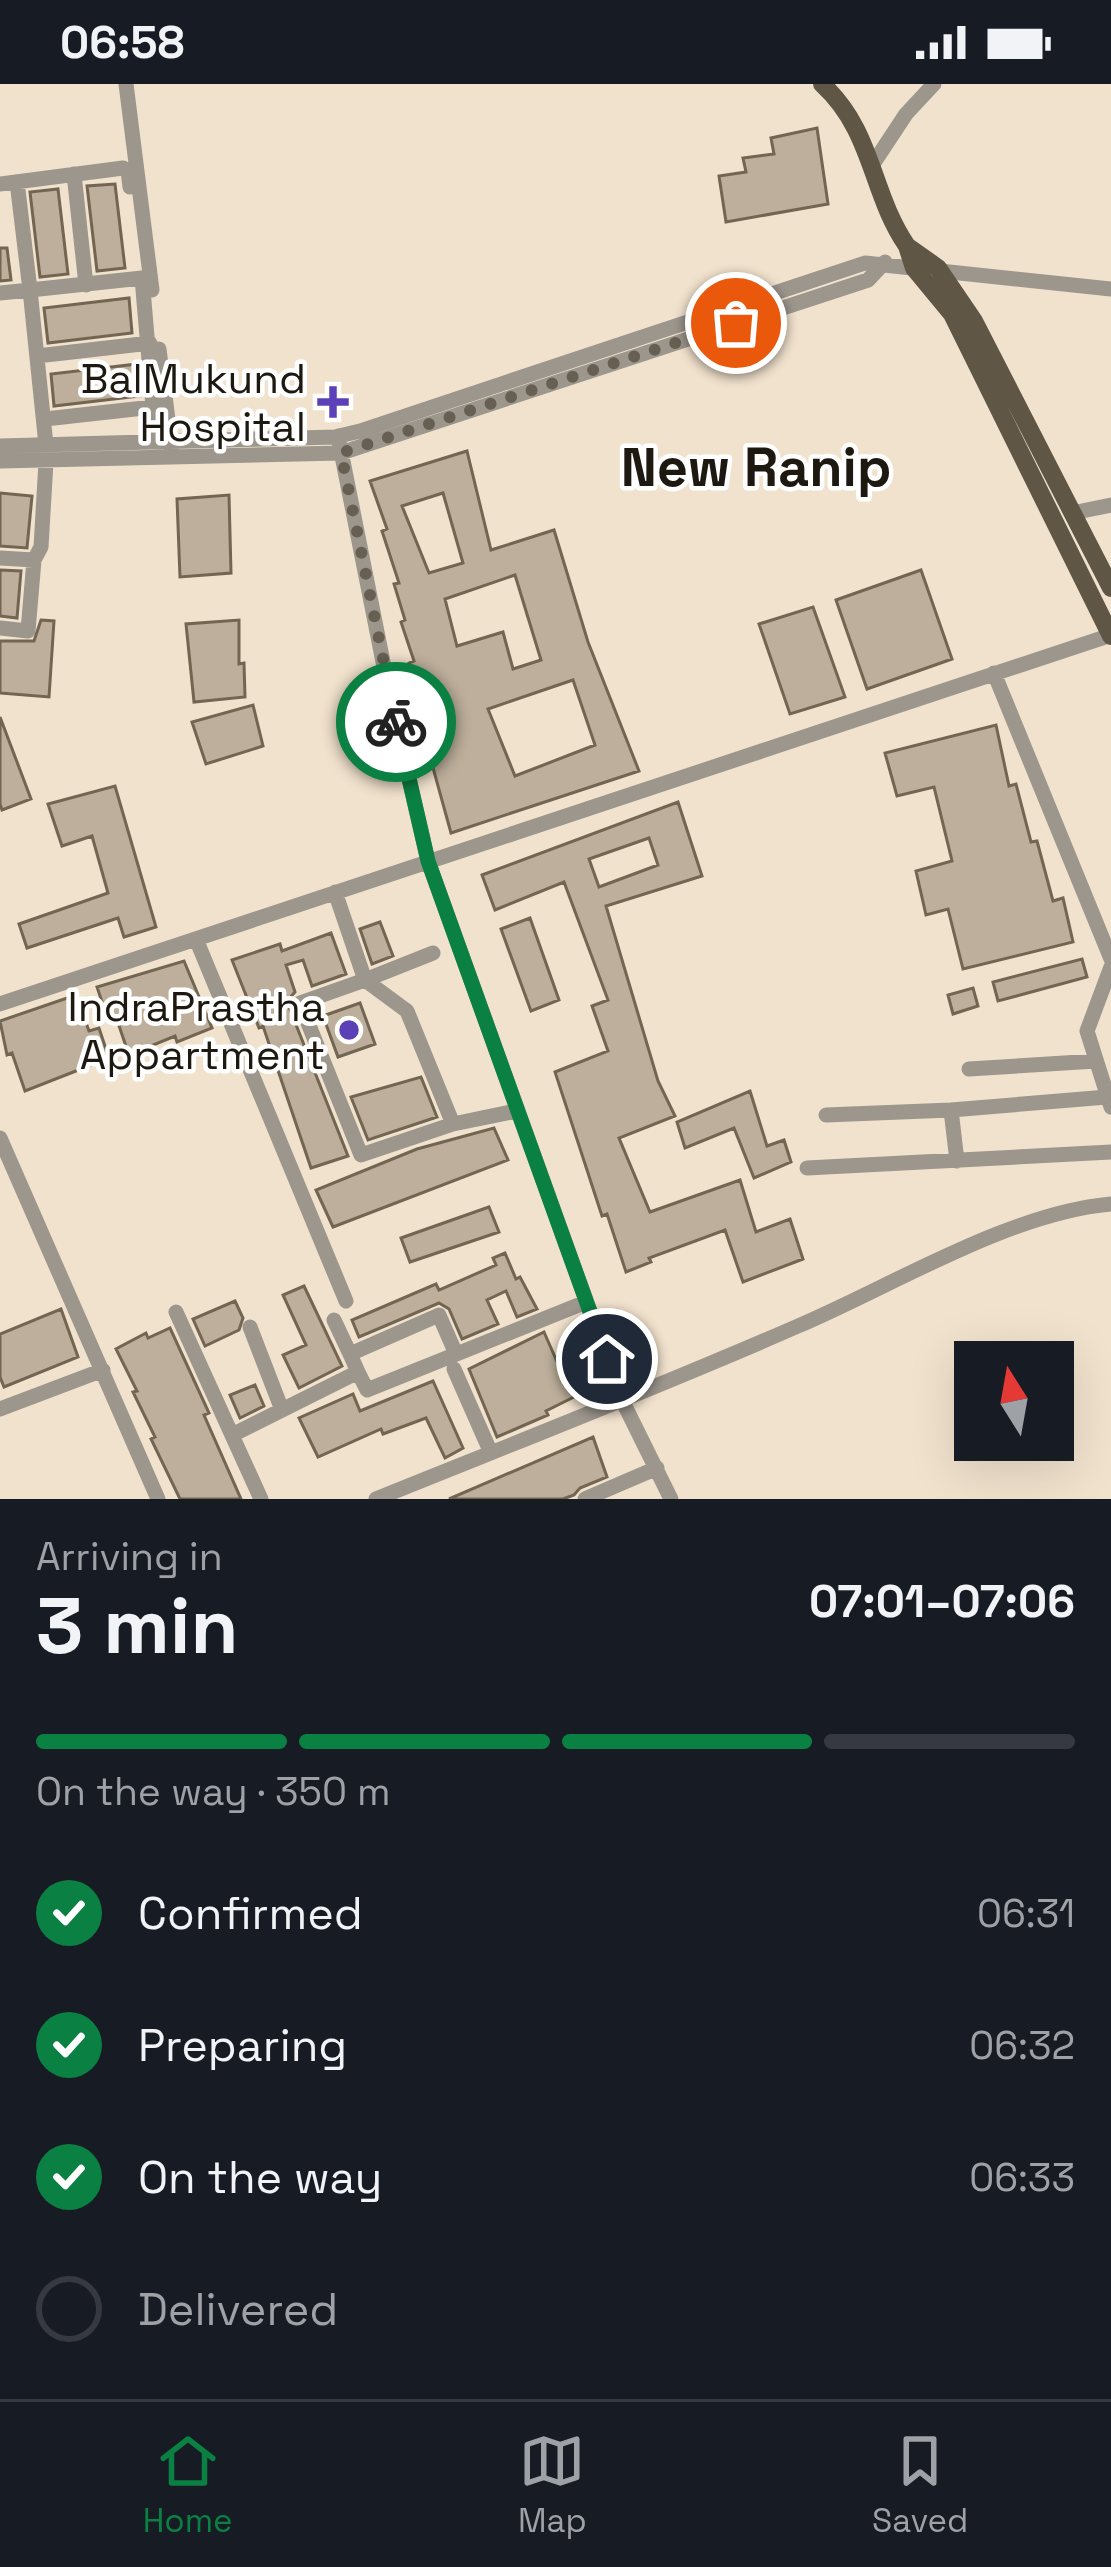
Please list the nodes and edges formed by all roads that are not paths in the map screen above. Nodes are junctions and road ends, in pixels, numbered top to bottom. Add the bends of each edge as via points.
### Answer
1 (126, 84) edge
2 (822, 84) edge
3 (934, 84) edge
4 (873, 164) junction
5 (74, 174) junction
6 (9, 183) edge
7 (907, 246) junction
8 (914, 268) junction
9 (938, 268) junction
10 (142, 278) junction
11 (86, 285) junction
12 (1111, 289) edge
13 (30, 290) junction
14 (0, 293) edge
15 (150, 343) junction
16 (38, 356) junction
17 (153, 407) junction
18 (44, 419) junction
19 (339, 444) junction
20 (0, 446) edge
21 (167, 448) junction
22 (46, 453) junction
23 (0, 461) edge
24 (1111, 505) edge
25 (1072, 513) junction
26 (0, 558) edge
27 (34, 560) junction
28 (1111, 588) edge
29 (0, 628) edge
30 (1111, 635) edge
31 (994, 673) junction
32 (428, 861) junction
33 (335, 892) junction
34 (196, 939) junction
35 (433, 953) dead end
36 (1111, 963) edge
37 (364, 980) junction
38 (0, 1004) edge
39 (1096, 1061) junction
40 (970, 1069) dead end
41 (1109, 1102) edge
42 (516, 1111) junction
43 (951, 1111) junction
44 (826, 1115) dead end
45 (453, 1124) junction
46 (0, 1138) edge
47 (1111, 1152) edge
48 (956, 1161) junction
49 (807, 1168) dead end
50 (1111, 1204) edge
51 (346, 1301) dead end
52 (586, 1302) junction
53 (176, 1312) dead end
54 (334, 1320) dead end
55 (250, 1327) dead end
56 (350, 1354) junction
57 (455, 1361) junction
58 (103, 1370) junction
59 (358, 1372) junction
60 (622, 1400) junction
61 (0, 1409) edge
62 (282, 1410) junction
63 (232, 1435) junction
64 (490, 1453) junction
65 (657, 1468) junction
66 (158, 1499) edge
67 (261, 1499) edge
68 (376, 1499) edge
69 (586, 1499) edge
70 (671, 1499) edge

1 - 21 street
2 - 4 main road via 857,126
3 - 4 street
4 - 7 main road
5 - 6 street
5 - 10 street via 126,168
5 - 11 street
6 - 13 street
7 - 8 main road
7 - 9 main road
8 - 9 street
8 - 19 street via 865,262
8 - 30 main road via 952,314
9 - 12 street
9 - 25 main road via 974,321
10 - 11 street
10 - 15 street
11 - 13 street
13 - 14 street
13 - 16 street
15 - 16 street
15 - 17 street
16 - 18 street
17 - 18 street
17 - 21 street
18 - 22 street
19 - 21 street
19 - 32 street
20 - 22 street
21 - 22 street
21 - 22 street
22 - 23 street
22 - 27 street
24 - 25 street
25 - 28 main road
26 - 27 street
27 - 29 street via 28,632
30 - 31 street
31 - 32 street
31 - 36 street
32 - 33 street
32 - 42 street
33 - 34 street
33 - 37 street
34 - 38 street
34 - 51 street
35 - 37 street
36 - 39 street via 1087,1031
37 - 45 street via 407,1011
37 - 45 street via 300,1003 361,1155
39 - 40 street
39 - 41 street
41 - 43 street
42 - 45 street
42 - 52 street
43 - 44 street
43 - 48 street
46 - 58 street
47 - 48 street
48 - 49 street
50 - 60 street via 997,1236
52 - 57 street
52 - 60 street
53 - 63 street
54 - 56 street
55 - 62 street
56 - 57 street via 439,1316
56 - 59 street
57 - 59 street via 367,1390
57 - 64 street
58 - 61 street
58 - 66 street
59 - 62 street
60 - 64 street
60 - 65 street
62 - 63 street
63 - 67 street
64 - 68 street
65 - 69 street
65 - 70 street

